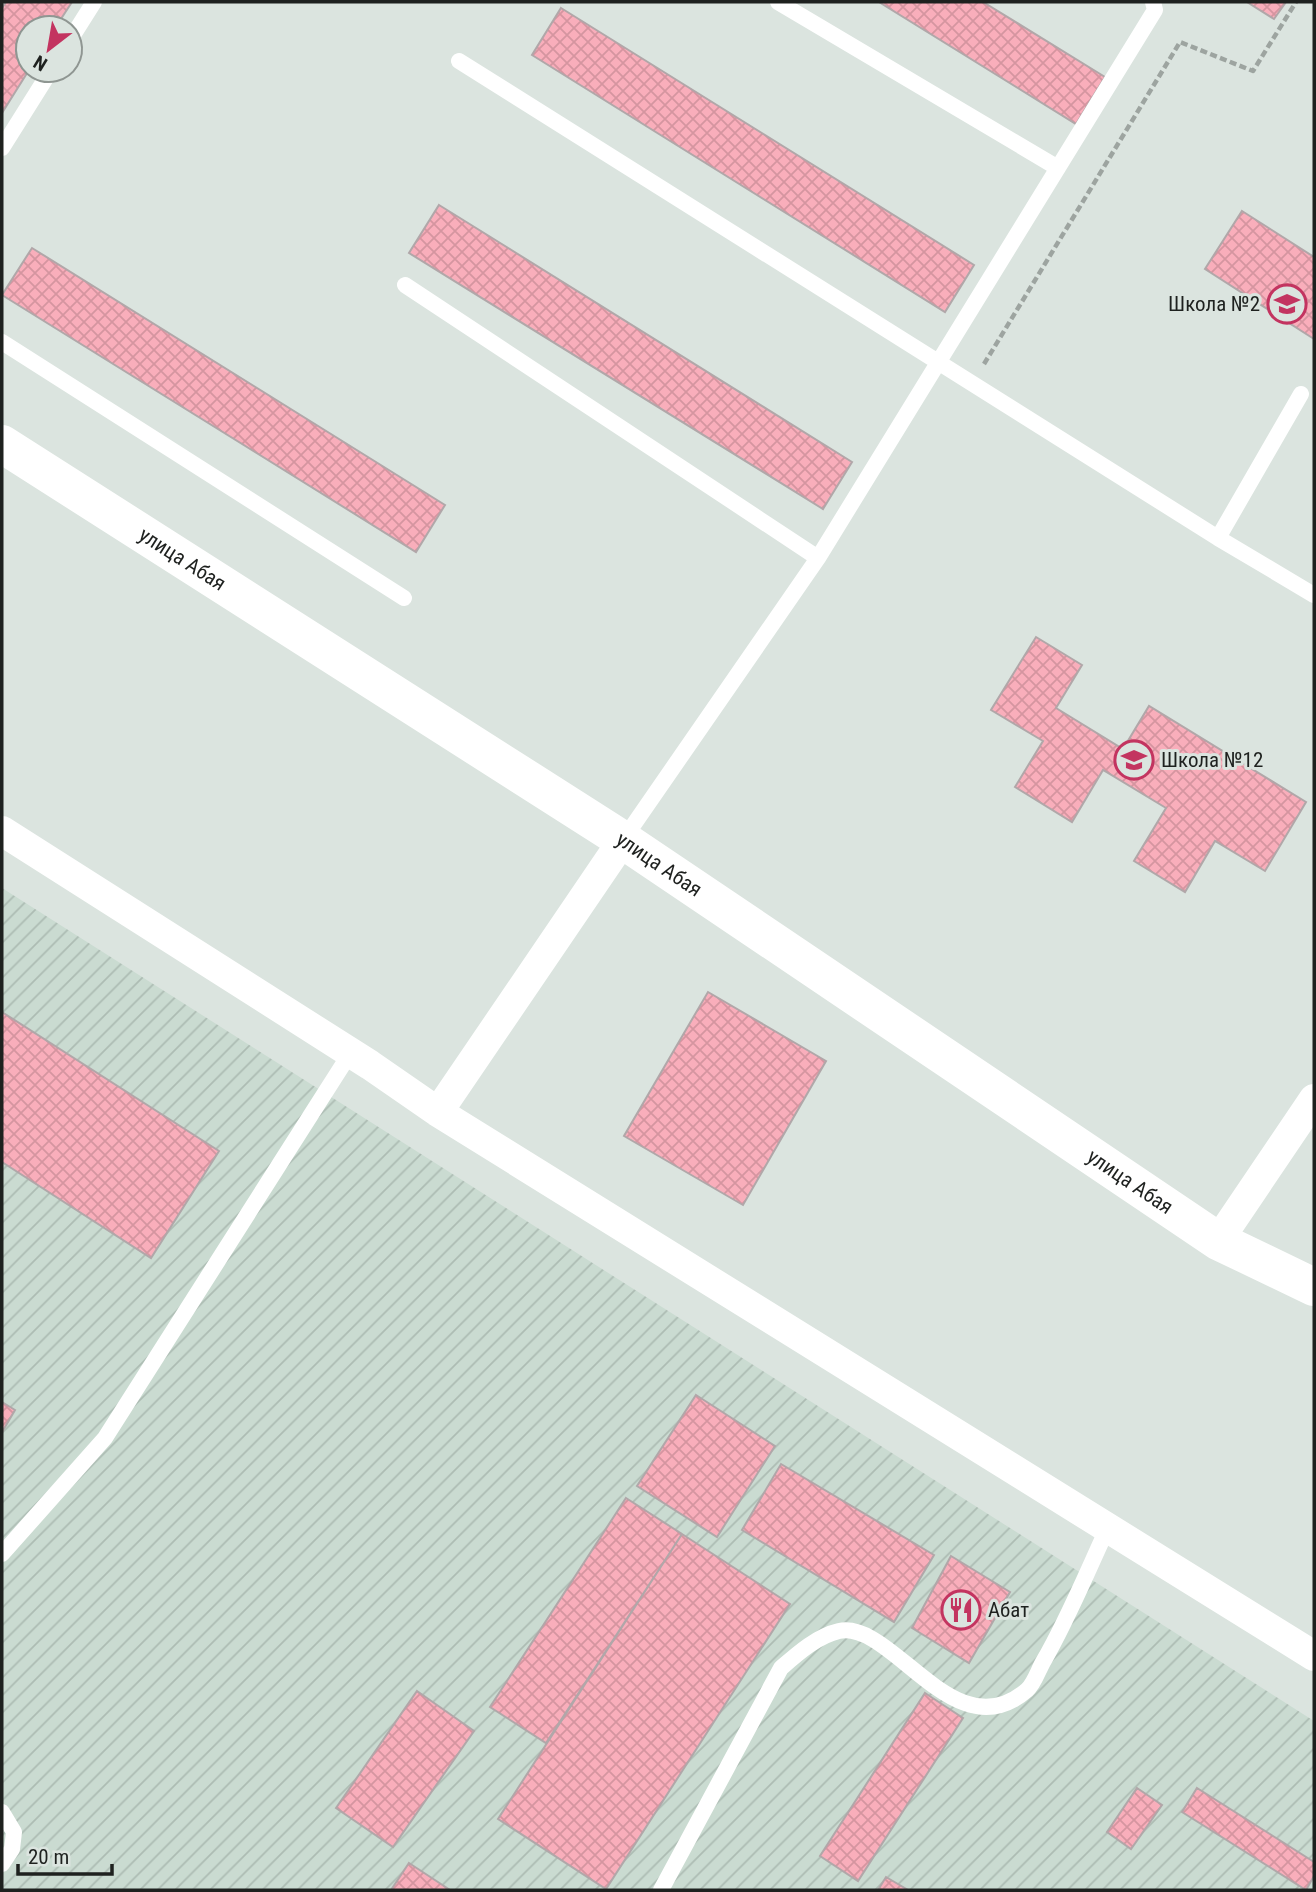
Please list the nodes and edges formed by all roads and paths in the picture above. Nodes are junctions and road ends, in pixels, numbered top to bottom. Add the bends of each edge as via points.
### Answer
1 (94, 2) edge
2 (778, 2) edge
3 (1153, 2) edge
4 (1296, 2) edge
5 (84, 18) edge
6 (459, 61) dead end
7 (42, 84) edge
8 (2, 148) edge
9 (1058, 168) junction
10 (405, 285) dead end
11 (2, 342) edge
12 (939, 361) junction
13 (973, 383) junction
14 (1301, 394) dead end
15 (2, 444) edge
16 (1218, 538) junction
17 (818, 558) junction
18 (1314, 595) edge
19 (404, 598) dead end
20 (2, 831) edge
21 (623, 840) junction
22 (351, 1052) junction
23 (1314, 1099) edge
24 (438, 1111) junction
25 (1218, 1241) junction
26 (1314, 1287) edge
27 (1108, 1527) junction
28 (2, 1554) edge
29 (1314, 1656) edge
30 (2, 1812) edge
31 (2, 1864) edge
32 (661, 1890) edge

1 - 5 lane
2 - 9 lane
3 - 9 lane via 1155,10
4 - 13 path via 1253,71 1180,42
6 - 12 lane
7 - 8 lane
9 - 12 lane
10 - 17 lane
11 - 19 lane
12 - 13 lane
12 - 17 lane
13 - 16 lane
14 - 16 lane
15 - 21 street, улица Абая
16 - 18 lane
17 - 21 lane
20 - 22 street
21 - 24 street
21 - 25 street, улица Абая
22 - 24 street
22 - 28 lane via 105,1438
23 - 25 street
24 - 27 street
25 - 26 street, улица Абая
27 - 29 street
27 - 32 lane via 1056,1641 1028,1689 997,1707 970,1705 947,1694 860,1631 840,1631 800,1652 781,1668
30 - 31 lane via 14,1832 12,1849

